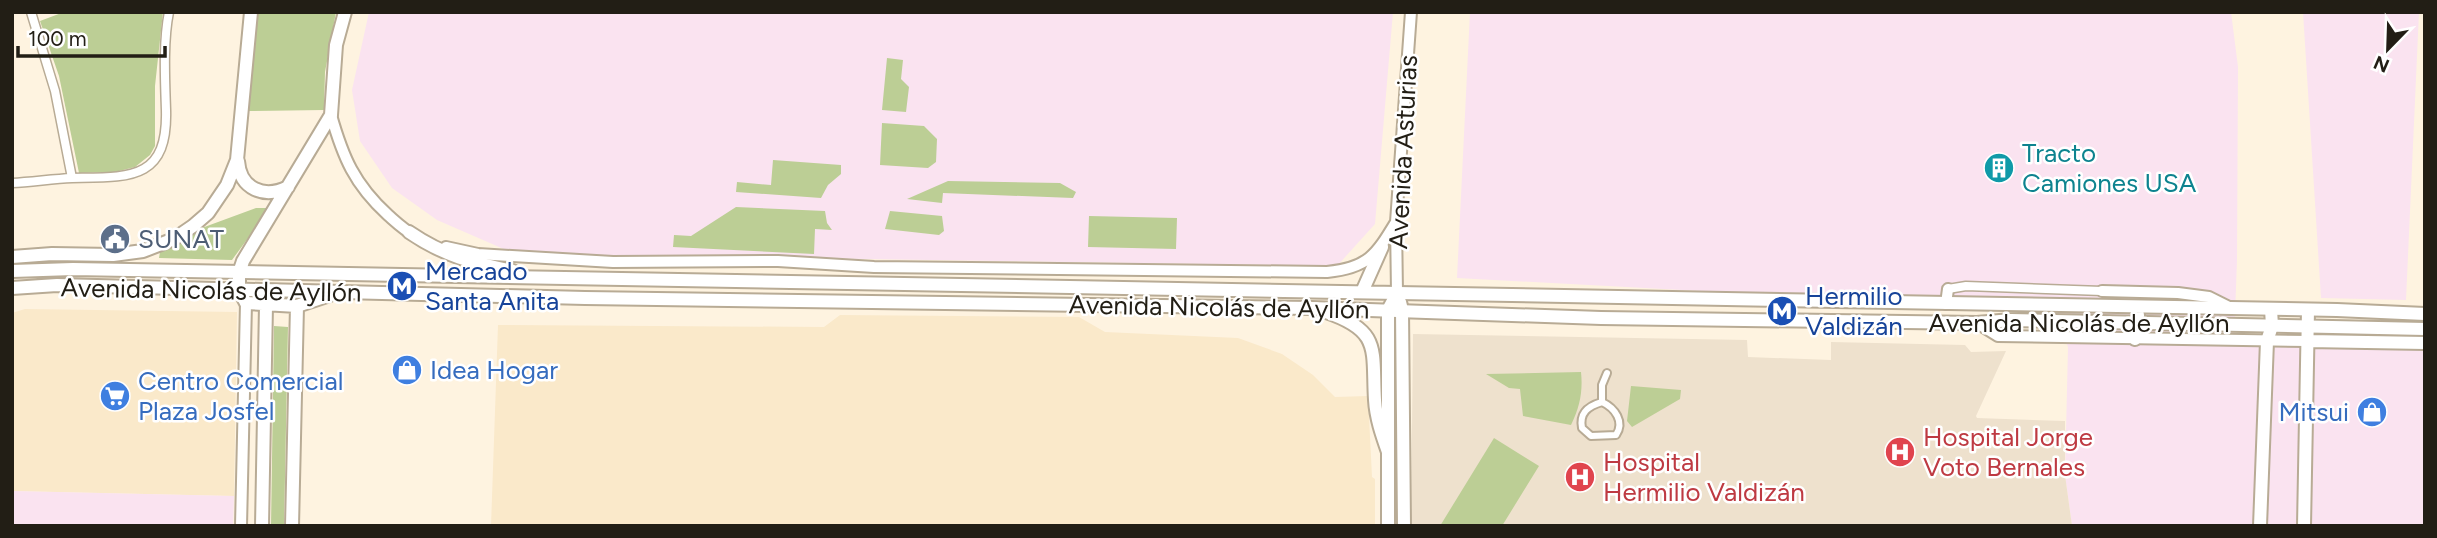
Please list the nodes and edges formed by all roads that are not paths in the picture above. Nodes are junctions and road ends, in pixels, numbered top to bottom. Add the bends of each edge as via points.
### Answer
1 (31, 12) edge
2 (169, 12) edge
3 (251, 12) edge
4 (345, 12) edge
5 (1411, 12) edge
6 (331, 115) junction
7 (237, 160) junction
8 (72, 178) junction
9 (12, 183) edge
10 (288, 187) junction
11 (1396, 222) junction
12 (409, 233) junction
13 (1382, 247) junction
14 (12, 257) edge
15 (12, 271) edge
16 (239, 273) junction
17 (544, 278) junction
18 (12, 288) edge
19 (1948, 289) joint
20 (239, 290) junction
21 (2102, 290) joint
22 (1362, 292) junction
23 (340, 293) junction
24 (1397, 293) junction
25 (246, 303) junction
26 (1946, 303) junction
27 (266, 304) junction
28 (297, 306) junction
29 (2139, 307) junction
30 (1312, 308) junction
31 (2231, 308) junction
32 (2271, 309) junction
33 (1388, 310) junction
34 (1402, 310) junction
35 (2308, 310) junction
36 (2425, 314) edge
37 (2137, 322) junction
38 (1977, 323) junction
39 (2272, 326) junction
40 (2308, 326) junction
41 (2425, 329) edge
42 (2135, 339) junction
43 (2267, 341) junction
44 (2308, 341) junction
45 (2425, 343) edge
46 (1607, 373) dead end
47 (1602, 402) junction
48 (1388, 452) junction
49 (241, 526) edge
50 (262, 526) edge
51 (292, 526) edge
52 (1388, 526) edge
53 (1404, 526) edge
54 (2260, 526) edge
55 (2304, 526) edge

1 - 8 street via 55,91
2 - 8 street via 162,151 133,174
3 - 7 main road
4 - 6 main road
5 - 11 street, Avenida Asturias
6 - 10 main road
6 - 12 street via 355,179
7 - 10 main road via 244,182 253,190 277,192
7 - 14 main road, Avenida Nicolás de Ayllón via 221,195 201,220 174,239 133,253
8 - 9 street
10 - 16 main road
11 - 13 street
11 - 24 street, Avenida Asturias
12 - 13 street, Avenida Nicolás de Ayllón via 478,254 613,262 778,261 874,267 1327,272 1360,265
12 - 17 main road via 466,261
13 - 22 main road
15 - 16 main road, Avenida Nicolás de Ayllón
16 - 17 main road, Avenida Nicolás de Ayllón
16 - 20 main road
17 - 22 main road, Avenida Nicolás de Ayllón
18 - 20 main road, Avenida Nicolás de Ayllón
19 - 21 street, Avenida Nicolás de Ayllón
19 - 26 street, Avenida Nicolás de Ayllón
20 - 23 main road, Avenida Nicolás de Ayllón
20 - 25 main road
21 - 31 street, Avenida Nicolás de Ayllón via 2178,293 2209,298
22 - 24 main road, Avenida Nicolás de Ayllón
23 - 28 main road
23 - 30 main road, Avenida Nicolás de Ayllón
24 - 26 main road, Avenida Nicolás de Ayllón
24 - 33 main road
24 - 34 main road
25 - 27 main road
25 - 49 street
26 - 29 main road, Avenida Nicolás de Ayllón
27 - 28 main road
27 - 50 main road
28 - 51 main road
29 - 31 main road, Avenida Nicolás de Ayllón
29 - 37 main road
30 - 33 main road, Avenida Nicolás de Ayllón
30 - 48 main road via 1343,318 1366,334 1371,344 1377,420
31 - 32 main road, Avenida Nicolás de Ayllón
32 - 35 main road, Avenida Nicolás de Ayllón
32 - 39 main road
33 - 34 main road, Avenida Nicolás de Ayllón
33 - 48 main road
34 - 38 main road, Avenida Nicolás de Ayllón
34 - 53 main road
35 - 36 main road, Avenida Nicolás de Ayllón
35 - 40 main road
37 - 38 main road, Avenida Nicolás de Ayllón
37 - 39 main road, Avenida Nicolás de Ayllón
37 - 42 main road
38 - 42 street, Avenida Nicolás de Ayllón via 1998,336
39 - 40 main road, Avenida Nicolás de Ayllón
39 - 43 main road
40 - 41 main road, Avenida Nicolás de Ayllón
40 - 44 main road
42 - 43 street, Avenida Nicolás de Ayllón
43 - 44 street, Avenida Nicolás de Ayllón
43 - 54 main road
44 - 45 main road, Avenida Nicolás de Ayllón
44 - 55 main road
46 - 47 street
47 - 47 street via 1616,413 1620,425 1616,435 1591,436 1582,428 1587,408
48 - 52 main road

